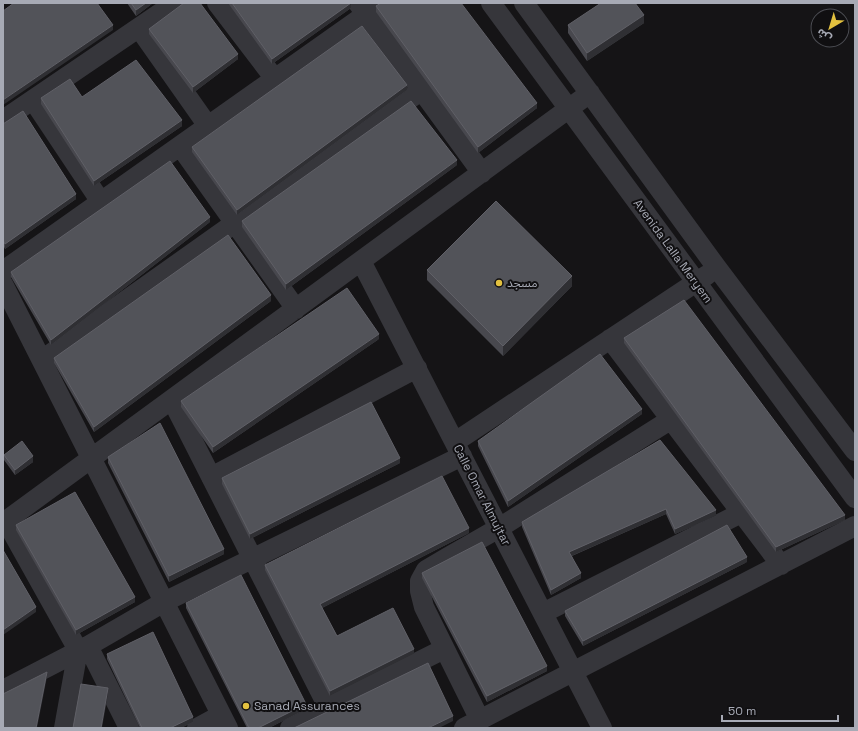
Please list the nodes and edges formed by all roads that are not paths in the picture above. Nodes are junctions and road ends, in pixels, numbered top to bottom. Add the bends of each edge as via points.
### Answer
1 (175, 3) edge
2 (217, 3) edge
3 (491, 3) edge
4 (524, 3) edge
5 (369, 7) edge
6 (138, 28) junction
7 (275, 79) junction
8 (422, 90) junction
9 (590, 93) junction
10 (33, 100) junction
11 (569, 109) junction
12 (3, 120) edge
13 (208, 126) junction
14 (180, 146) junction
15 (482, 173) junction
16 (101, 202) junction
17 (235, 223) junction
18 (361, 261) junction
19 (717, 268) junction
20 (3, 271) edge
21 (696, 282) junction
22 (3, 284) edge
23 (296, 309) junction
24 (610, 340) junction
25 (42, 360) junction
26 (417, 368) junction
27 (172, 400) junction
28 (670, 420) junction
29 (459, 449) junction
30 (855, 451) edge
31 (92, 459) junction
32 (212, 477) junction
33 (855, 498) edge
34 (741, 513) junction
35 (5, 522) edge
36 (855, 526) edge
37 (499, 528) junction
38 (253, 559) junction
39 (781, 565) junction
40 (164, 602) junction
41 (543, 613) junction
42 (83, 648) junction
43 (444, 649) junction
44 (573, 672) junction
45 (4, 687) edge
46 (328, 707) junction
47 (225, 722) edge
48 (472, 724) edge
49 (64, 728) edge
50 (129, 728) edge
51 (197, 728) edge
52 (290, 728) edge
53 (602, 728) edge

1 - 6 street
2 - 7 street
3 - 11 street, Avenida Lalla Meryem
4 - 9 street
5 - 7 street
5 - 8 street
6 - 10 street
6 - 13 street
7 - 13 street
8 - 15 street
8 - 17 street
9 - 11 street
9 - 19 street
10 - 12 street
10 - 16 street
11 - 15 street
11 - 21 street, Avenida Lalla Meryem
13 - 14 street
14 - 16 street
14 - 17 street
15 - 18 street
16 - 20 street
17 - 23 street
17 - 25 street
18 - 23 street
18 - 26 street, Calle Omar Almujtar
19 - 21 street
19 - 30 street
21 - 24 street
21 - 33 street, Avenida Lalla Meryem
22 - 25 street
23 - 27 street
24 - 28 street
24 - 29 street
25 - 31 street
26 - 29 street, Calle Omar Almujtar
26 - 32 street
27 - 31 street
27 - 32 street
28 - 34 street
28 - 37 street
29 - 37 street, Calle Omar Almujtar
29 - 38 street
31 - 35 street
31 - 40 street
32 - 38 street
34 - 39 street
34 - 41 street
35 - 42 street
36 - 39 street
37 - 41 street, Calle Omar Almujtar
37 - 43 street via 426,570 422,576 421,599
38 - 40 street
38 - 46 street
39 - 44 street
40 - 42 street
40 - 47 street
41 - 44 street, Calle Omar Almujtar
42 - 45 street
42 - 49 street
42 - 50 street
43 - 46 street
43 - 48 street
44 - 48 street
44 - 53 street, Calle Omar Almujtar
46 - 52 street
47 - 51 street

